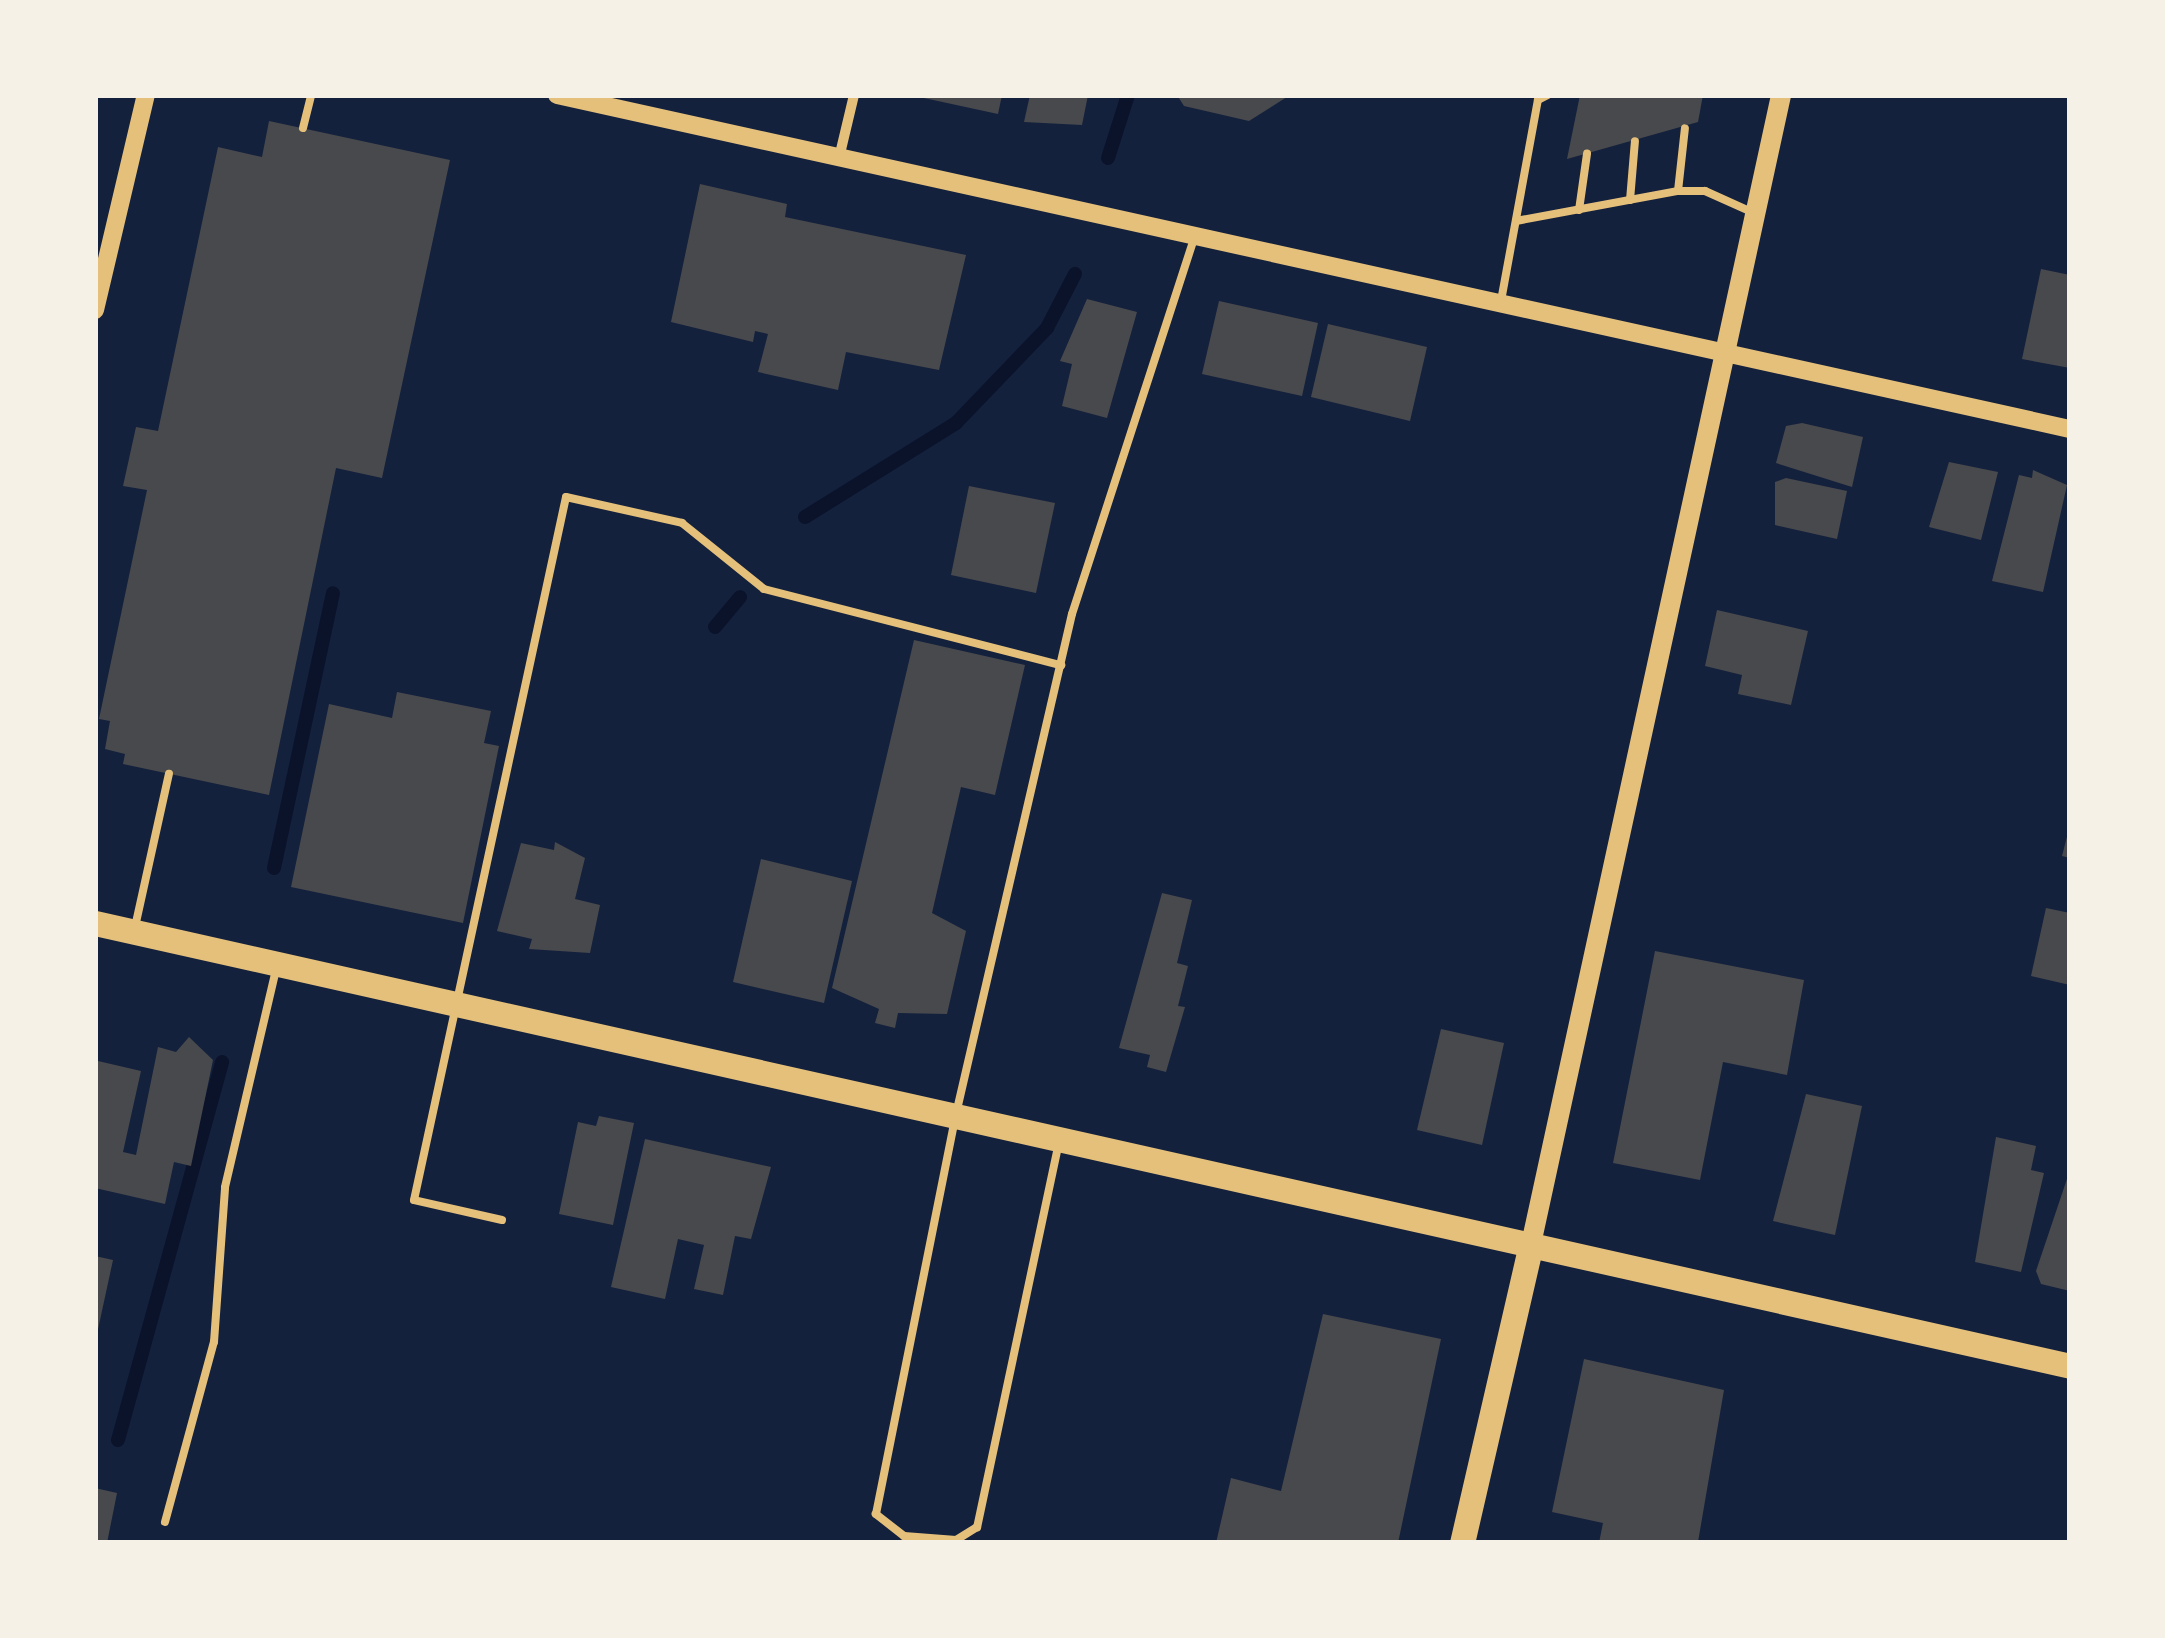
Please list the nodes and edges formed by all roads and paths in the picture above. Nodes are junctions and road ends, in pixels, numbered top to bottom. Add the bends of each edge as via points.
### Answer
1 (146, 95) edge
2 (311, 95) edge
3 (558, 95) edge
4 (854, 95) edge
5 (1548, 95) edge
6 (1781, 95) edge
7 (303, 128) dead end
8 (1684, 128) dead end
9 (1635, 141) dead end
10 (1587, 154) dead end
11 (840, 158) junction
12 (1678, 191) junction
13 (1630, 200) junction
14 (1579, 210) junction
15 (1754, 213) junction
16 (1516, 221) junction
17 (1194, 235) junction
18 (1501, 302) junction
19 (95, 310) edge
20 (1722, 351) junction
21 (2070, 428) edge
22 (1061, 665) junction
23 (169, 774) dead end
24 (95, 922) edge
25 (134, 931) junction
26 (277, 963) junction
27 (462, 1004) junction
28 (956, 1114) junction
29 (1060, 1138) junction
30 (502, 1220) dead end
31 (1531, 1244) junction
32 (2070, 1366) edge
33 (165, 1522) dead end
34 (1462, 1543) edge

1 - 19 street
2 - 7 lane
3 - 11 street
4 - 11 street
5 - 16 lane via 1538,100
6 - 15 main road
8 - 12 lane
9 - 13 lane
10 - 14 lane
11 - 17 street
12 - 13 lane
12 - 15 lane via 1705,191
13 - 14 lane
14 - 16 lane
15 - 20 main road
16 - 18 lane
17 - 18 street
17 - 22 lane
18 - 20 street
20 - 21 street
20 - 31 main road
22 - 27 lane via 764,590 682,524 566,498
22 - 28 lane
23 - 25 lane
24 - 25 main road
25 - 26 main road
26 - 27 main road
26 - 33 lane via 225,1188 214,1342
27 - 28 main road
27 - 30 lane via 414,1200
28 - 29 main road
28 - 29 lane via 876,1514 904,1536 956,1540 976,1528
29 - 31 main road
31 - 32 main road
31 - 34 main road

